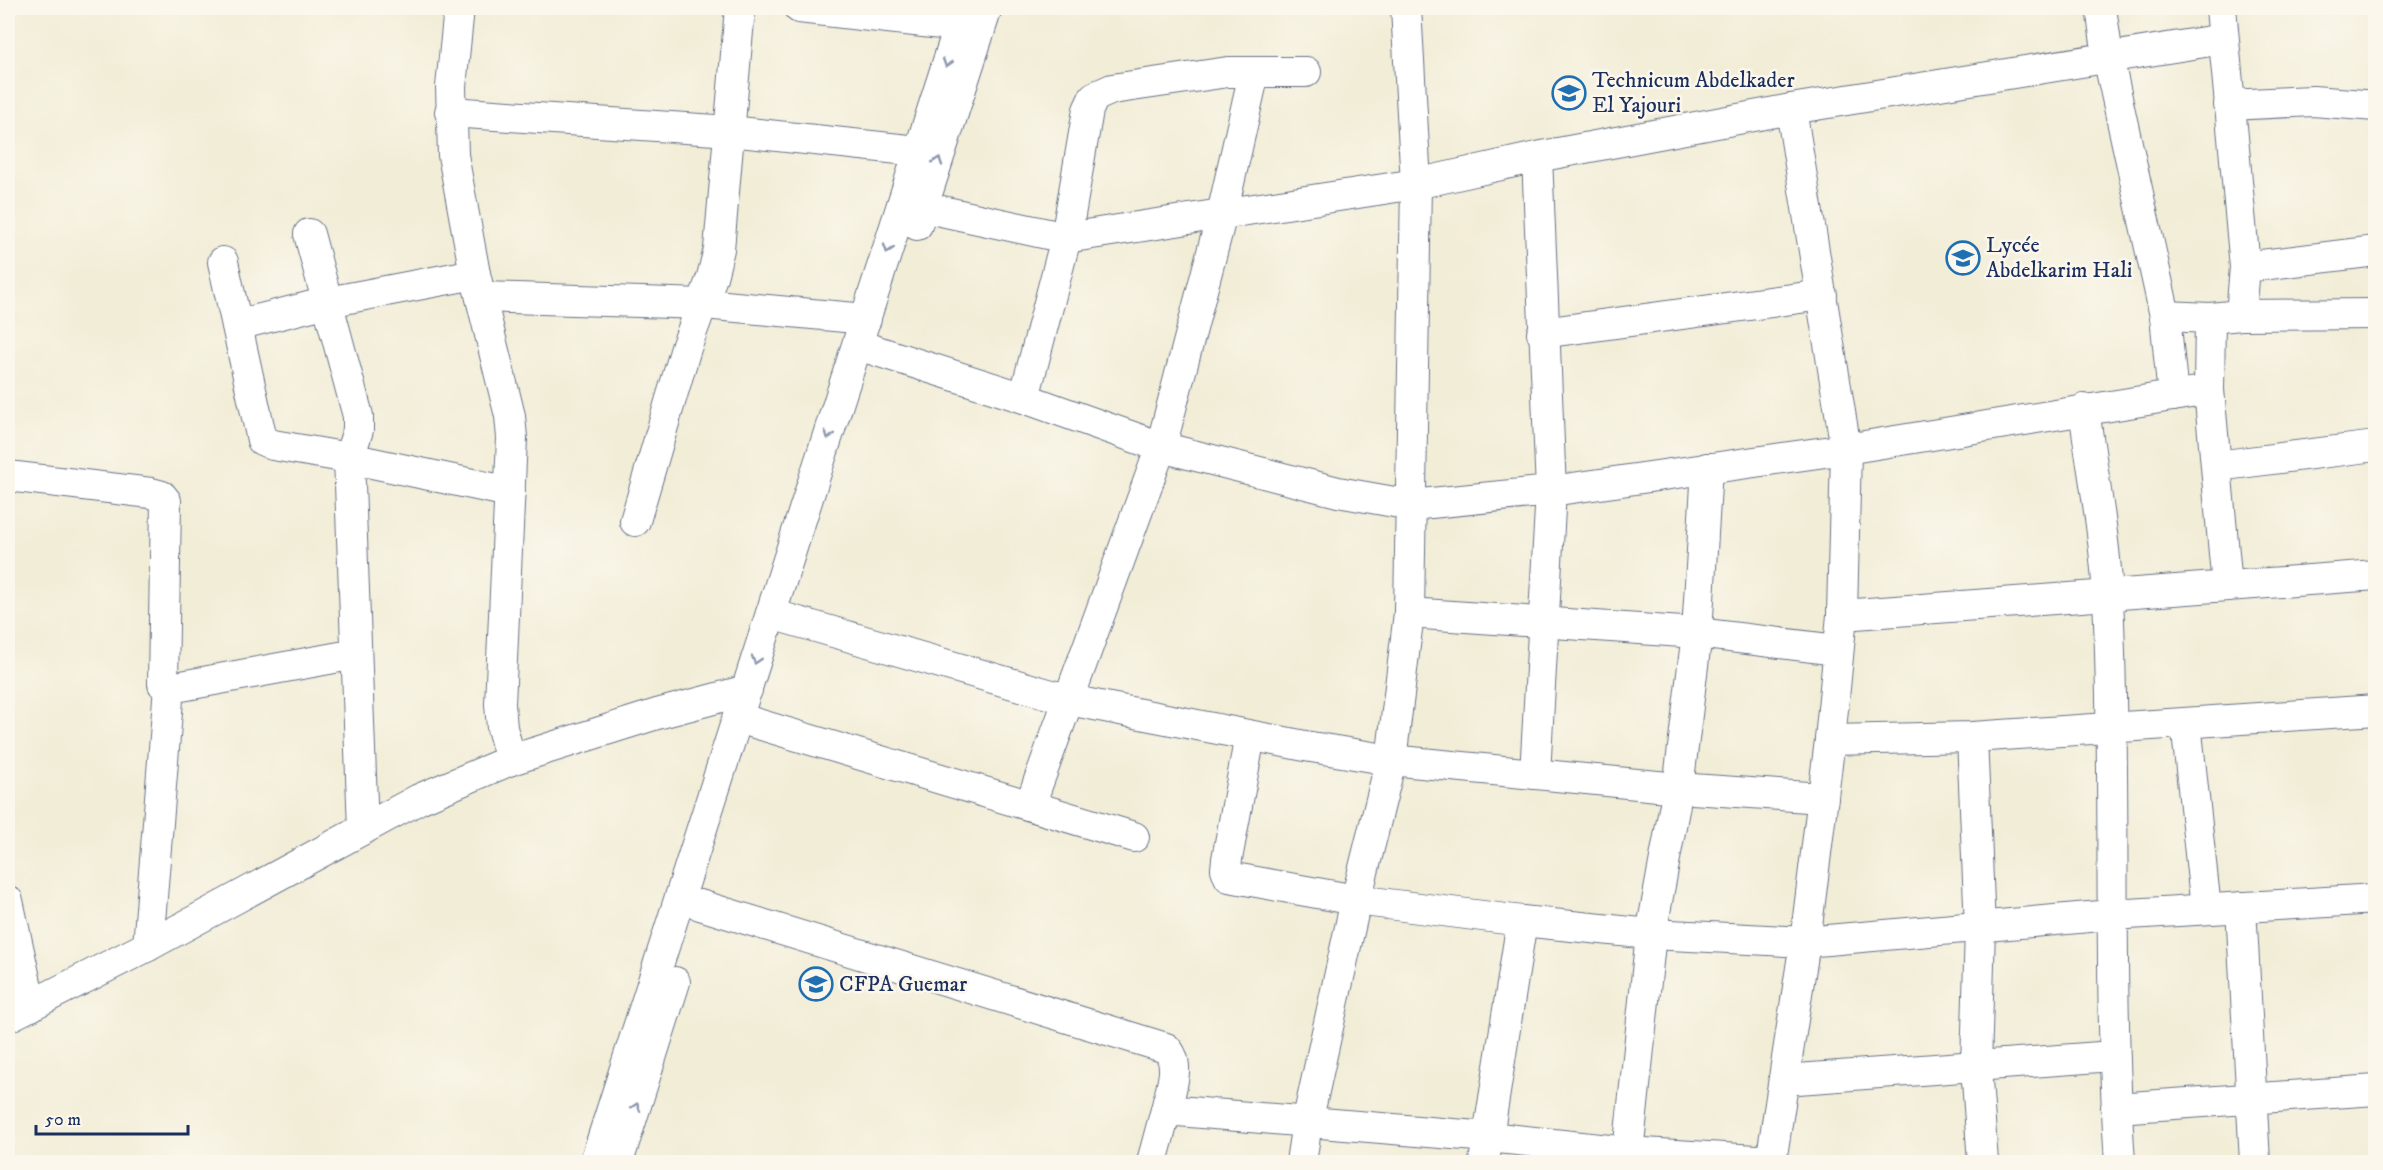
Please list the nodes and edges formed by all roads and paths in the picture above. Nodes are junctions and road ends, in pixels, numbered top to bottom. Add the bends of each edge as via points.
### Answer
1 (459, 8) edge
2 (740, 8) edge
3 (807, 8) edge
4 (987, 8) edge
5 (1406, 8) edge
6 (2101, 8) edge
7 (2221, 8) edge
8 (962, 17) edge
9 (2223, 39) junction
10 (2108, 57) junction
11 (1254, 72) junction
12 (1306, 72) dead end
13 (2229, 105) junction
14 (2376, 106) edge
15 (1791, 109) junction
16 (450, 112) junction
17 (730, 131) junction
18 (918, 151) junction
19 (1537, 157) junction
20 (1416, 184) junction
21 (923, 207) junction
22 (1222, 214) junction
23 (309, 234) dead end
24 (1066, 238) junction
25 (2376, 251) edge
26 (223, 262) dead end
27 (2245, 267) junction
28 (478, 285) junction
29 (1822, 296) junction
30 (328, 302) junction
31 (704, 304) junction
32 (2376, 314) edge
33 (2241, 315) junction
34 (2165, 316) junction
35 (2210, 318) junction
36 (237, 325) junction
37 (1542, 333) junction
38 (866, 338) junction
39 (2209, 390) junction
40 (2173, 396) junction
41 (1024, 398) junction
42 (2084, 409) junction
43 (2376, 446) edge
44 (1161, 447) junction
45 (1846, 450) junction
46 (349, 458) junction
47 (2217, 466) junction
48 (1707, 468) junction
49 (8, 476) edge
50 (1551, 491) junction
51 (510, 492) junction
52 (1411, 505) junction
53 (635, 521) dead end
54 (2376, 575) edge
55 (2227, 586) junction
56 (2108, 595) junction
57 (1408, 613) junction
58 (1842, 615) junction
59 (781, 616) junction
60 (1542, 622) junction
61 (1697, 633) junction
62 (1838, 650) junction
63 (356, 654) junction
64 (169, 687) junction
65 (747, 690) junction
66 (1069, 700) junction
67 (2376, 710) edge
68 (748, 721) junction
69 (2186, 723) junction
70 (2112, 728) junction
71 (1251, 736) junction
72 (1972, 737) junction
73 (1830, 740) junction
74 (511, 760) junction
75 (1391, 760) junction
76 (1535, 774) junction
77 (1678, 788) junction
78 (1823, 798) junction
79 (1030, 805) junction
80 (363, 828) junction
81 (1134, 837) dead end
82 (2376, 899) edge
83 (1356, 900) junction
84 (8, 901) edge
85 (700, 905) junction
86 (2241, 907) junction
87 (2206, 909) junction
88 (2112, 915) junction
89 (1522, 921) junction
90 (1980, 928) junction
91 (1651, 934) junction
92 (1806, 942) junction
93 (148, 946) junction
94 (19, 1012) edge
95 (2113, 1056) junction
96 (1976, 1067) junction
97 (1784, 1080) junction
98 (2376, 1090) edge
99 (2250, 1099) junction
100 (2116, 1108) junction
101 (1166, 1110) junction
102 (1307, 1123) junction
103 (1486, 1150) edge
104 (1627, 1157) edge
105 (595, 1162) edge
106 (618, 1162) edge
107 (1152, 1162) edge
108 (1301, 1162) edge
109 (1772, 1162) edge
110 (1983, 1162) edge
111 (2120, 1162) edge
112 (2255, 1162) edge

1 - 16 street
2 - 17 street
3 - 8 street
21 -> 4 street
5 - 20 street
6 - 10 street
7 - 9 street
8 -> 18 street
9 - 10 street
9 - 13 street
10 - 15 street
10 - 34 street
11 - 12 street
11 - 22 street
11 - 24 street via 1124,87 1094,97 1088,110
13 - 14 street via 2313,100
13 - 27 street
15 - 19 street
15 - 29 street
16 - 17 street
16 - 28 street via 456,177
17 - 18 street
17 - 31 street via 719,249
18 -> 38 street
19 - 20 street
19 - 37 street
20 - 22 street
20 - 52 street
21 - 24 street
21 - 38 street
22 - 24 street
22 - 44 street
23 - 30 street
24 - 41 street
25 - 27 street
26 - 36 street
27 - 33 street
28 - 30 street
28 - 31 street
28 - 51 street via 510,416
29 - 37 street
29 - 45 street
30 - 36 street
30 - 46 street via 358,416
31 - 38 street
31 - 53 street via 686,348
32 - 33 street
33 - 35 street
34 - 35 street
34 - 40 street
35 - 39 street
36 - 46 street via 262,440
37 - 50 street
38 - 41 street
38 - 59 street
39 - 40 street
39 - 47 street
40 - 42 street
41 - 44 street
42 - 45 street
42 - 56 street
43 - 47 street
44 - 52 street via 1338,492
44 - 66 street
45 - 48 street
45 - 58 street
46 - 51 street
46 - 63 street
47 - 55 street
48 - 50 street
48 - 61 street
49 - 64 street via 151,493 166,501 161,679
50 - 52 street
50 - 60 street
51 - 74 street via 500,704
52 - 57 street
54 - 55 street
55 - 56 street
56 - 58 street
56 - 70 street
57 - 60 street
57 - 75 street
58 - 62 street
59 -> 65 street
59 - 66 street
59 - 68 street
60 - 61 street
60 - 76 street
61 - 62 street
61 - 77 street
62 - 73 street
63 - 64 street
63 - 80 street
64 - 93 street
65 - 68 street
65 - 74 street
66 - 71 street
66 - 79 street
67 - 69 street
68 - 79 street
68 - 85 street
68 - 105 street
69 - 70 street
69 - 87 street
70 - 72 street
70 - 88 street
71 - 75 street
71 - 83 street via 1227,859 1229,877
72 - 73 street
72 - 90 street
73 - 78 street
74 - 80 street
75 - 76 street
75 - 83 street
76 - 77 street
77 - 78 street
77 - 91 street
78 - 92 street
79 - 81 street
80 - 93 street
82 - 86 street
83 - 89 street
83 - 102 street
84 - 94 street
85 - 101 street via 1166,1048 1175,1064
106 -> 85 street
86 - 87 street
86 - 99 street
87 - 88 street
88 - 90 street
88 - 95 street
89 - 91 street
89 - 103 street
90 - 92 street
90 - 96 street
91 - 92 street
91 - 104 street
92 - 97 street
93 - 94 street
95 - 96 street
95 - 100 street
96 - 97 street
96 - 110 street
97 - 109 street
98 - 99 street
99 - 100 street
99 - 112 street
100 - 111 street
101 - 102 street
101 - 107 street
102 - 103 street
102 - 108 street
103 - 104 street
104 - 109 street

